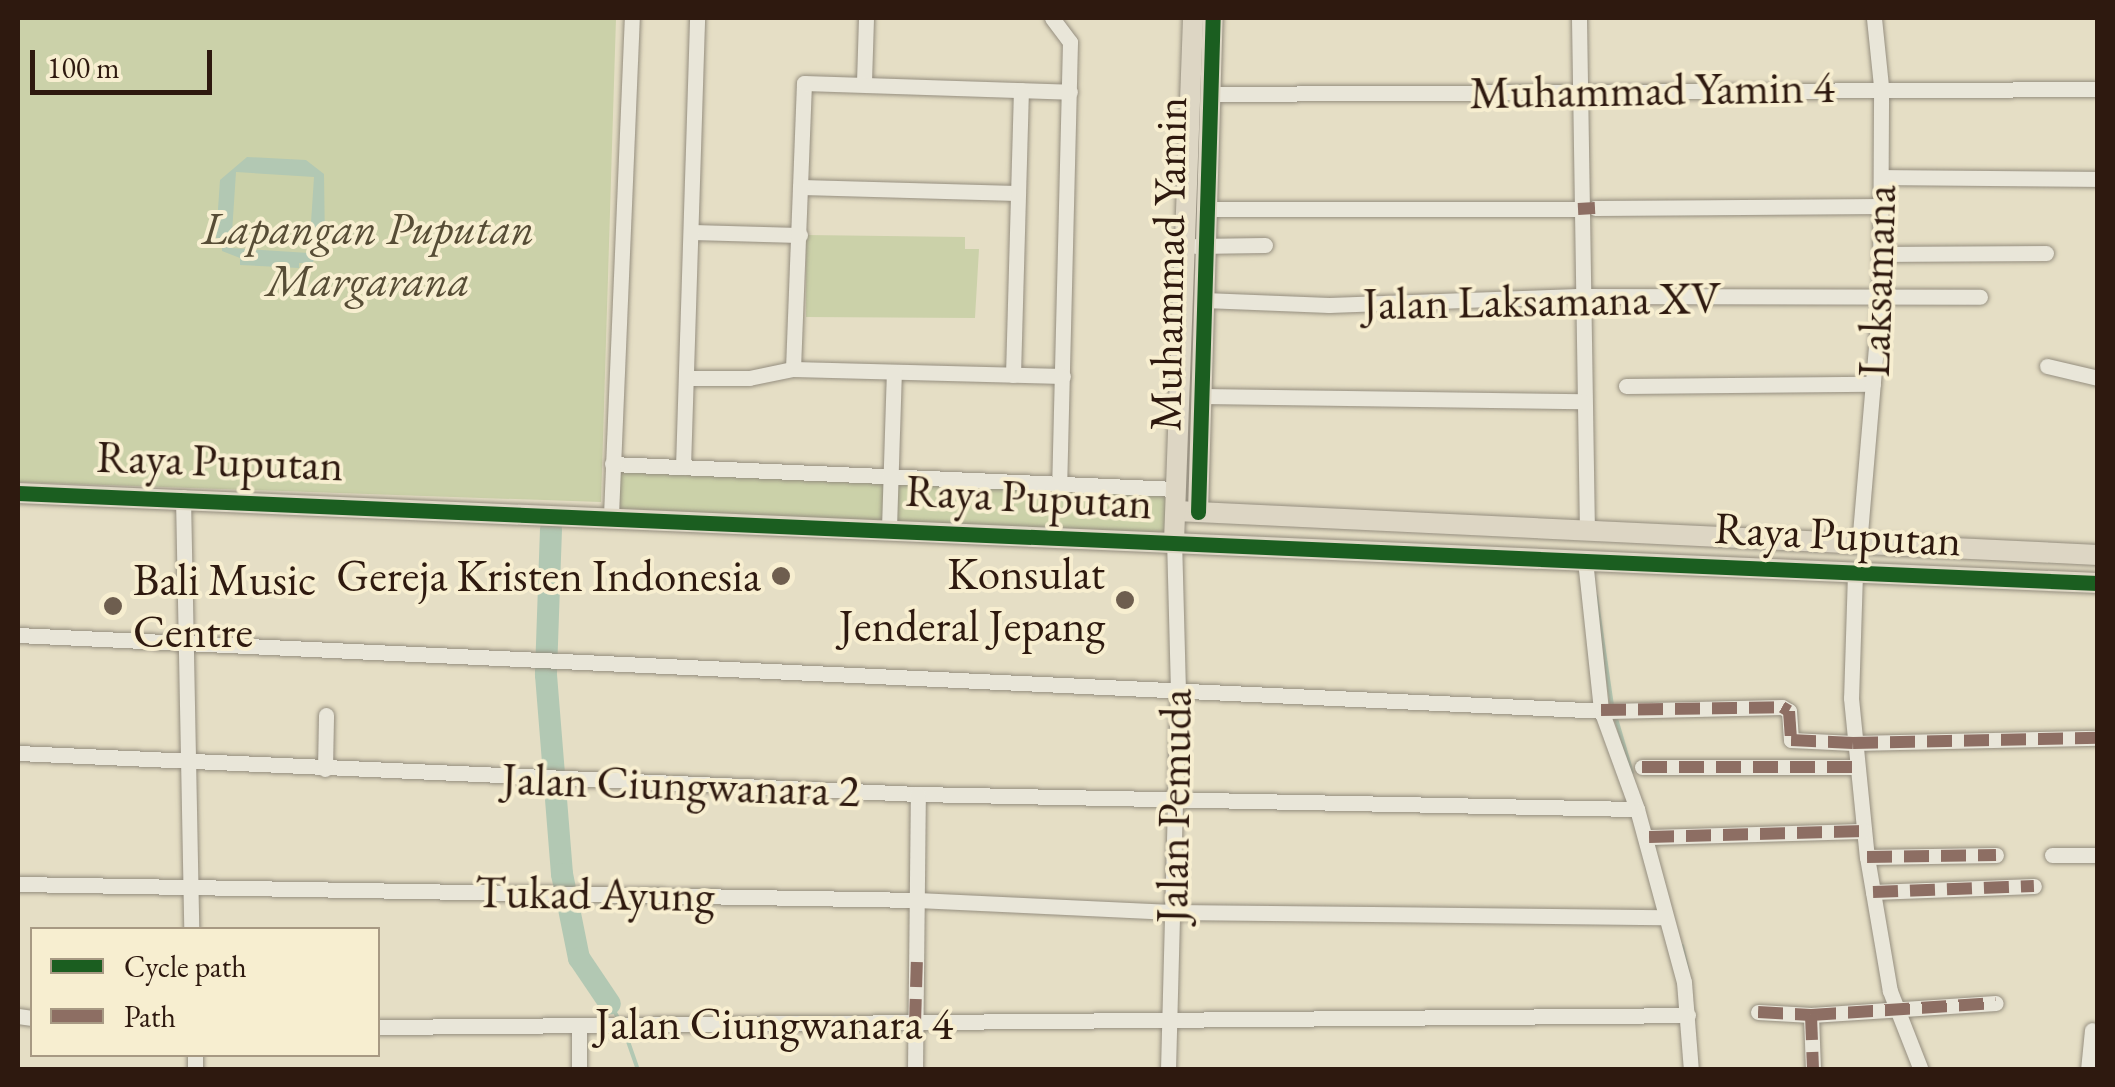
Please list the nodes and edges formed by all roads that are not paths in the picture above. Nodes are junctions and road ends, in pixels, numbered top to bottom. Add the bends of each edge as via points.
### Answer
1 (632, 18) edge
2 (697, 18) edge
3 (866, 18) edge
4 (1052, 18) edge
5 (1192, 18) edge
6 (1213, 18) edge
7 (1579, 18) edge
8 (1874, 18) edge
9 (864, 82) junction
10 (1881, 86) junction
11 (2094, 89) dead end
12 (1021, 90) junction
13 (1070, 92) junction
14 (1579, 92) junction
15 (1209, 94) junction
16 (1882, 178) junction
17 (2098, 179) edge
18 (800, 187) junction
19 (1018, 193) junction
20 (1882, 206) junction
21 (1596, 208) dead end
22 (1206, 209) junction
23 (1578, 209) junction
24 (691, 232) junction
25 (800, 235) junction
26 (1264, 244) dead end
27 (1206, 246) junction
28 (1182, 248) junction
29 (2046, 253) dead end
30 (1880, 254) junction
31 (1581, 296) junction
32 (1980, 297) dead end
33 (1880, 298) junction
34 (1204, 300) junction
35 (2047, 366) dead end
36 (793, 369) junction
37 (894, 373) junction
38 (1013, 375) junction
39 (1063, 376) junction
40 (686, 378) junction
41 (2098, 378) edge
42 (1873, 384) junction
43 (1626, 386) dead end
44 (1202, 396) junction
45 (1582, 401) junction
46 (612, 464) junction
47 (683, 467) junction
48 (892, 476) junction
49 (1058, 482) junction
50 (1176, 489) junction
51 (18, 492) edge
52 (183, 497) junction
53 (1176, 511) junction
54 (1198, 512) junction
55 (611, 515) junction
56 (1331, 519) junction
57 (889, 528) junction
58 (1587, 532) junction
59 (1735, 539) junction
60 (1174, 542) junction
61 (1860, 544) junction
62 (1330, 547) junction
63 (2098, 554) edge
64 (1585, 560) junction
65 (1734, 566) junction
66 (1854, 573) junction
67 (2098, 583) edge
68 (18, 635) edge
69 (185, 646) junction
70 (1178, 691) junction
71 (1611, 711) junction
72 (326, 715) dead end
73 (2098, 738) edge
74 (1852, 743) junction
75 (18, 753) edge
76 (186, 763) junction
77 (1854, 766) junction
78 (1642, 767) dead end
79 (325, 768) junction
80 (918, 794) junction
81 (1176, 800) junction
82 (1637, 809) junction
83 (1864, 831) junction
84 (1649, 837) dead end
85 (1996, 855) dead end
86 (2052, 855) dead end
87 (2098, 856) edge
88 (1867, 858) junction
89 (18, 884) edge
90 (190, 885) junction
91 (2034, 886) dead end
92 (1873, 892) junction
93 (917, 900) junction
94 (1172, 912) junction
95 (1664, 917) junction
96 (191, 927) edge
97 (1996, 1004) dead end
98 (1895, 1007) junction
99 (1758, 1012) dead end
100 (1688, 1015) junction
101 (1812, 1015) junction
102 (1170, 1018) junction
103 (579, 1024) junction
104 (915, 1024) junction
105 (380, 1027) edge
106 (2092, 1030) dead end
107 (579, 1070) edge
108 (915, 1070) edge
109 (1168, 1070) edge
110 (1691, 1070) edge
111 (1813, 1070) edge
112 (1921, 1070) edge
113 (2088, 1070) edge

1 - 46 street
2 - 24 street
3 - 9 street
4 - 13 street via 1070,42
5 - 28 main road, Muhammad Yamin
6 - 15 main road, Muhammad Yamin
7 - 14 street
8 - 10 street, Laksamana
9 - 12 street
9 - 18 street via 804,83
10 - 11 street, Muhammad Yamin 4
10 - 14 street, Muhammad Yamin 4
10 - 16 street, Laksamana
12 - 13 street
12 - 19 street
13 - 39 street
14 - 15 street, Muhammad Yamin 4
14 - 23 street
15 - 22 main road, Muhammad Yamin
16 - 17 street
16 - 20 street, Laksamana
18 - 19 street
18 - 25 street
19 - 38 street
20 - 21 street
20 - 30 street, Laksamana
22 - 23 street
22 - 27 main road, Muhammad Yamin
23 - 31 street
24 - 25 street
24 - 40 street
25 - 36 street
26 - 27 street
27 - 28 street
27 - 34 main road, Muhammad Yamin
28 - 50 main road, Muhammad Yamin
29 - 30 street
30 - 33 street, Laksamana
31 - 33 street, Jalan Laksamana XV
31 - 34 street, Jalan Laksamana XV via 1329,305
31 - 45 street
32 - 33 street, Jalan Laksamana XV
33 - 42 street, Laksamana
34 - 44 main road, Muhammad Yamin
35 - 41 street
36 - 37 street
36 - 40 street via 750,378
37 - 38 street
37 - 48 street
38 - 39 street
39 - 49 street
40 - 47 street
42 - 43 street
42 - 61 street, Laksamana
44 - 45 street
44 - 54 main road, Muhammad Yamin
45 - 58 street
46 - 47 street
46 - 55 street
47 - 48 street
48 - 49 street
48 - 57 street
49 - 50 street
50 - 53 main road, Muhammad Yamin
51 - 52 main road, Raya Puputan
52 - 55 main road, Raya Puputan
52 - 69 street
53 - 54 main road, Raya Puputan
53 - 60 main road, Muhammad Yamin
54 - 56 main road, Raya Puputan
55 - 57 main road, Raya Puputan
56 - 58 main road, Raya Puputan
56 - 62 main road
57 - 60 main road, Raya Puputan
58 - 59 main road, Raya Puputan
59 - 61 main road, Raya Puputan
59 - 65 main road
60 - 62 main road, Raya Puputan
60 - 70 street, Jalan Pemuda
61 - 63 main road, Raya Puputan
62 - 64 main road, Raya Puputan
64 - 65 main road, Raya Puputan
64 - 71 street
65 - 66 main road, Raya Puputan
66 - 67 main road, Raya Puputan
66 - 74 street
68 - 69 street
69 - 70 street
69 - 76 street
70 - 71 street
70 - 81 street, Jalan Pemuda
71 - 74 street via 1782,706 1789,711 1791,740
71 - 82 street
72 - 79 street
73 - 74 street
74 - 77 street
75 - 76 street, Jalan Ciungwanara 2
76 - 79 street, Jalan Ciungwanara 2
76 - 90 street
77 - 78 street
77 - 83 street
79 - 80 street, Jalan Ciungwanara 2
80 - 81 street, Jalan Ciungwanara 2
80 - 93 street
81 - 82 street, Jalan Ciungwanara 2
81 - 94 street, Jalan Pemuda
82 - 95 street
83 - 84 street
83 - 88 street
85 - 88 street
86 - 87 street
88 - 92 street
89 - 90 street, Tukad Ayung
90 - 93 street, Tukad Ayung
90 - 96 street
91 - 92 street
92 - 98 street
93 - 94 street, Tukad Ayung
93 - 104 street
94 - 95 street, Tukad Ayung
94 - 102 street, Jalan Pemuda
95 - 100 street
97 - 98 street
98 - 101 street
98 - 112 street
99 - 101 street
100 - 102 street, Jalan Ciungwanara 4
100 - 110 street
101 - 111 street
102 - 104 street, Jalan Ciungwanara 4
102 - 109 street, Jalan Pemuda
103 - 104 street, Jalan Ciungwanara 4
103 - 105 street, Jalan Ciungwanara 4
103 - 107 street
104 - 108 street
106 - 113 street

